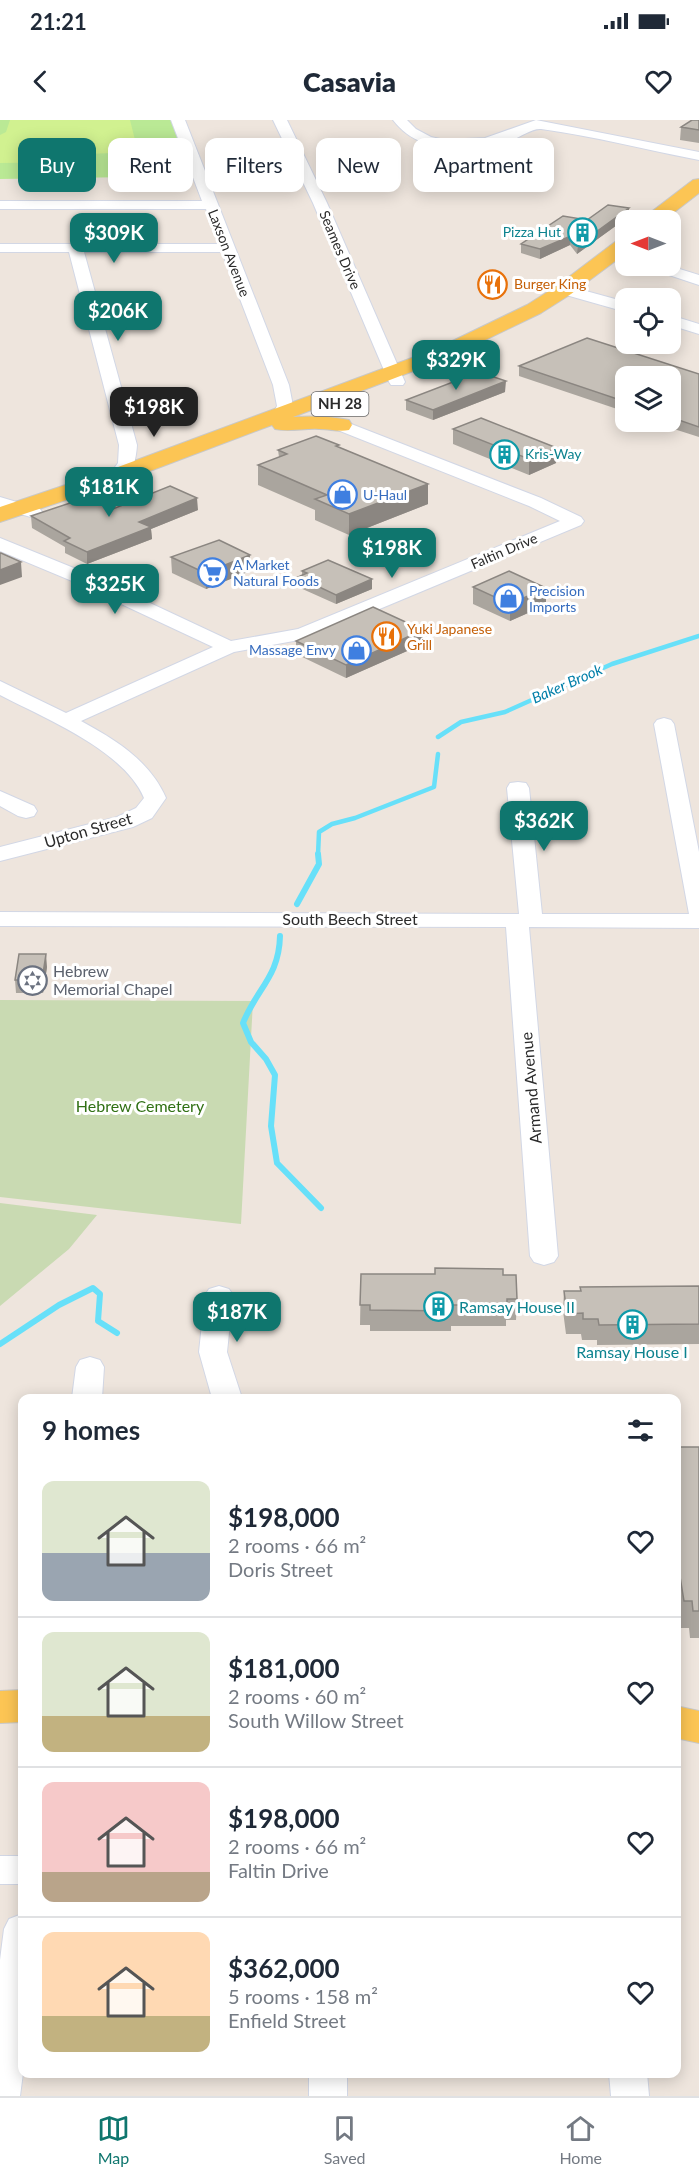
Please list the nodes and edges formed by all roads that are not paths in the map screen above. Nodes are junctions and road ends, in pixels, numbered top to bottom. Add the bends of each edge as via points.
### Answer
1 (178, 120) edge
2 (280, 120) edge
3 (400, 120) edge
4 (537, 122) edge
5 (699, 156) edge
6 (699, 184) edge
7 (699, 201) edge
8 (0, 205) edge
9 (211, 205) junction
10 (666, 210) edge
11 (681, 215) edge
12 (0, 248) edge
13 (75, 248) junction
14 (228, 248) junction
15 (615, 253) edge
16 (615, 269) edge
17 (681, 274) edge
18 (699, 280) edge
19 (573, 292) junction
20 (615, 304) edge
21 (681, 323) edge
22 (697, 327) edge
23 (395, 377) junction
24 (281, 385) junction
25 (307, 410) junction
26 (338, 415) junction
27 (282, 420) junction
28 (128, 445) junction
29 (170, 456) junction
30 (118, 475) junction
31 (8, 514) edge
32 (0, 544) edge
33 (229, 647) junction
34 (0, 687) edge
35 (64, 722) junction
36 (663, 724) dead end
37 (518, 788) dead end
38 (0, 796) edge
39 (26, 811) dead end
40 (0, 854) edge
41 (699, 912) edge
42 (0, 919) edge
43 (524, 920) junction
44 (699, 921) edge
45 (544, 1256) dead end
46 (219, 1294) dead end
47 (90, 1367) dead end
48 (87, 1394) edge
49 (226, 1394) edge
50 (0, 1707) edge
51 (18, 1707) edge
52 (681, 1723) edge
53 (699, 1726) edge
54 (0, 1870) edge
55 (18, 1870) edge
56 (18, 1960) edge
57 (328, 2078) edge
58 (628, 2078) edge
59 (2, 2085) edge
60 (328, 2096) edge
61 (630, 2096) edge

1 - 9 street, Laxson Avenue
2 - 23 street, Seames Drive
3 - 4 street via 415,136 461,144 501,139
4 - 5 street
6 - 10 main road
7 - 11 main road
8 - 9 street
9 - 14 street, Laxson Avenue
12 - 13 street
13 - 14 street
13 - 28 street
14 - 24 street, Laxson Avenue
15 - 19 main road, NH 28
16 - 19 main road, NH 28
17 - 18 street
19 - 20 street
19 - 23 main road, NH 28
21 - 22 street
23 - 25 main road, NH 28
23 - 26 main road, NH 28
24 - 25 street, Laxson Avenue
24 - 27 street, Laxson Avenue via 285,406
25 - 26 main road, NH 28
25 - 27 main road, NH 28
26 - 27 main road via 318,422
26 - 33 street, Faltin Drive via 575,521 303,634
27 - 29 main road, NH 28
27 - 31 main road, NH 28
28 - 29 street via 143,454
28 - 30 street via 127,464
29 - 30 main road, NH 28
30 - 31 main road, NH 28
32 - 33 street
33 - 35 street, Faltin Drive
34 - 35 street, Upton Street
35 - 40 street, Upton Street via 96,737 142,774 154,791 152,804 144,813 125,822
36 - 41 street
37 - 43 street, Armand Avenue
38 - 39 street
42 - 43 street, South Beech Street
43 - 44 street, South Beech Street
43 - 45 street, Armand Avenue
46 - 49 street via 213,1352
47 - 48 street
50 - 51 main road
52 - 53 main road
54 - 55 street
56 - 59 street
57 - 60 street
58 - 61 street

